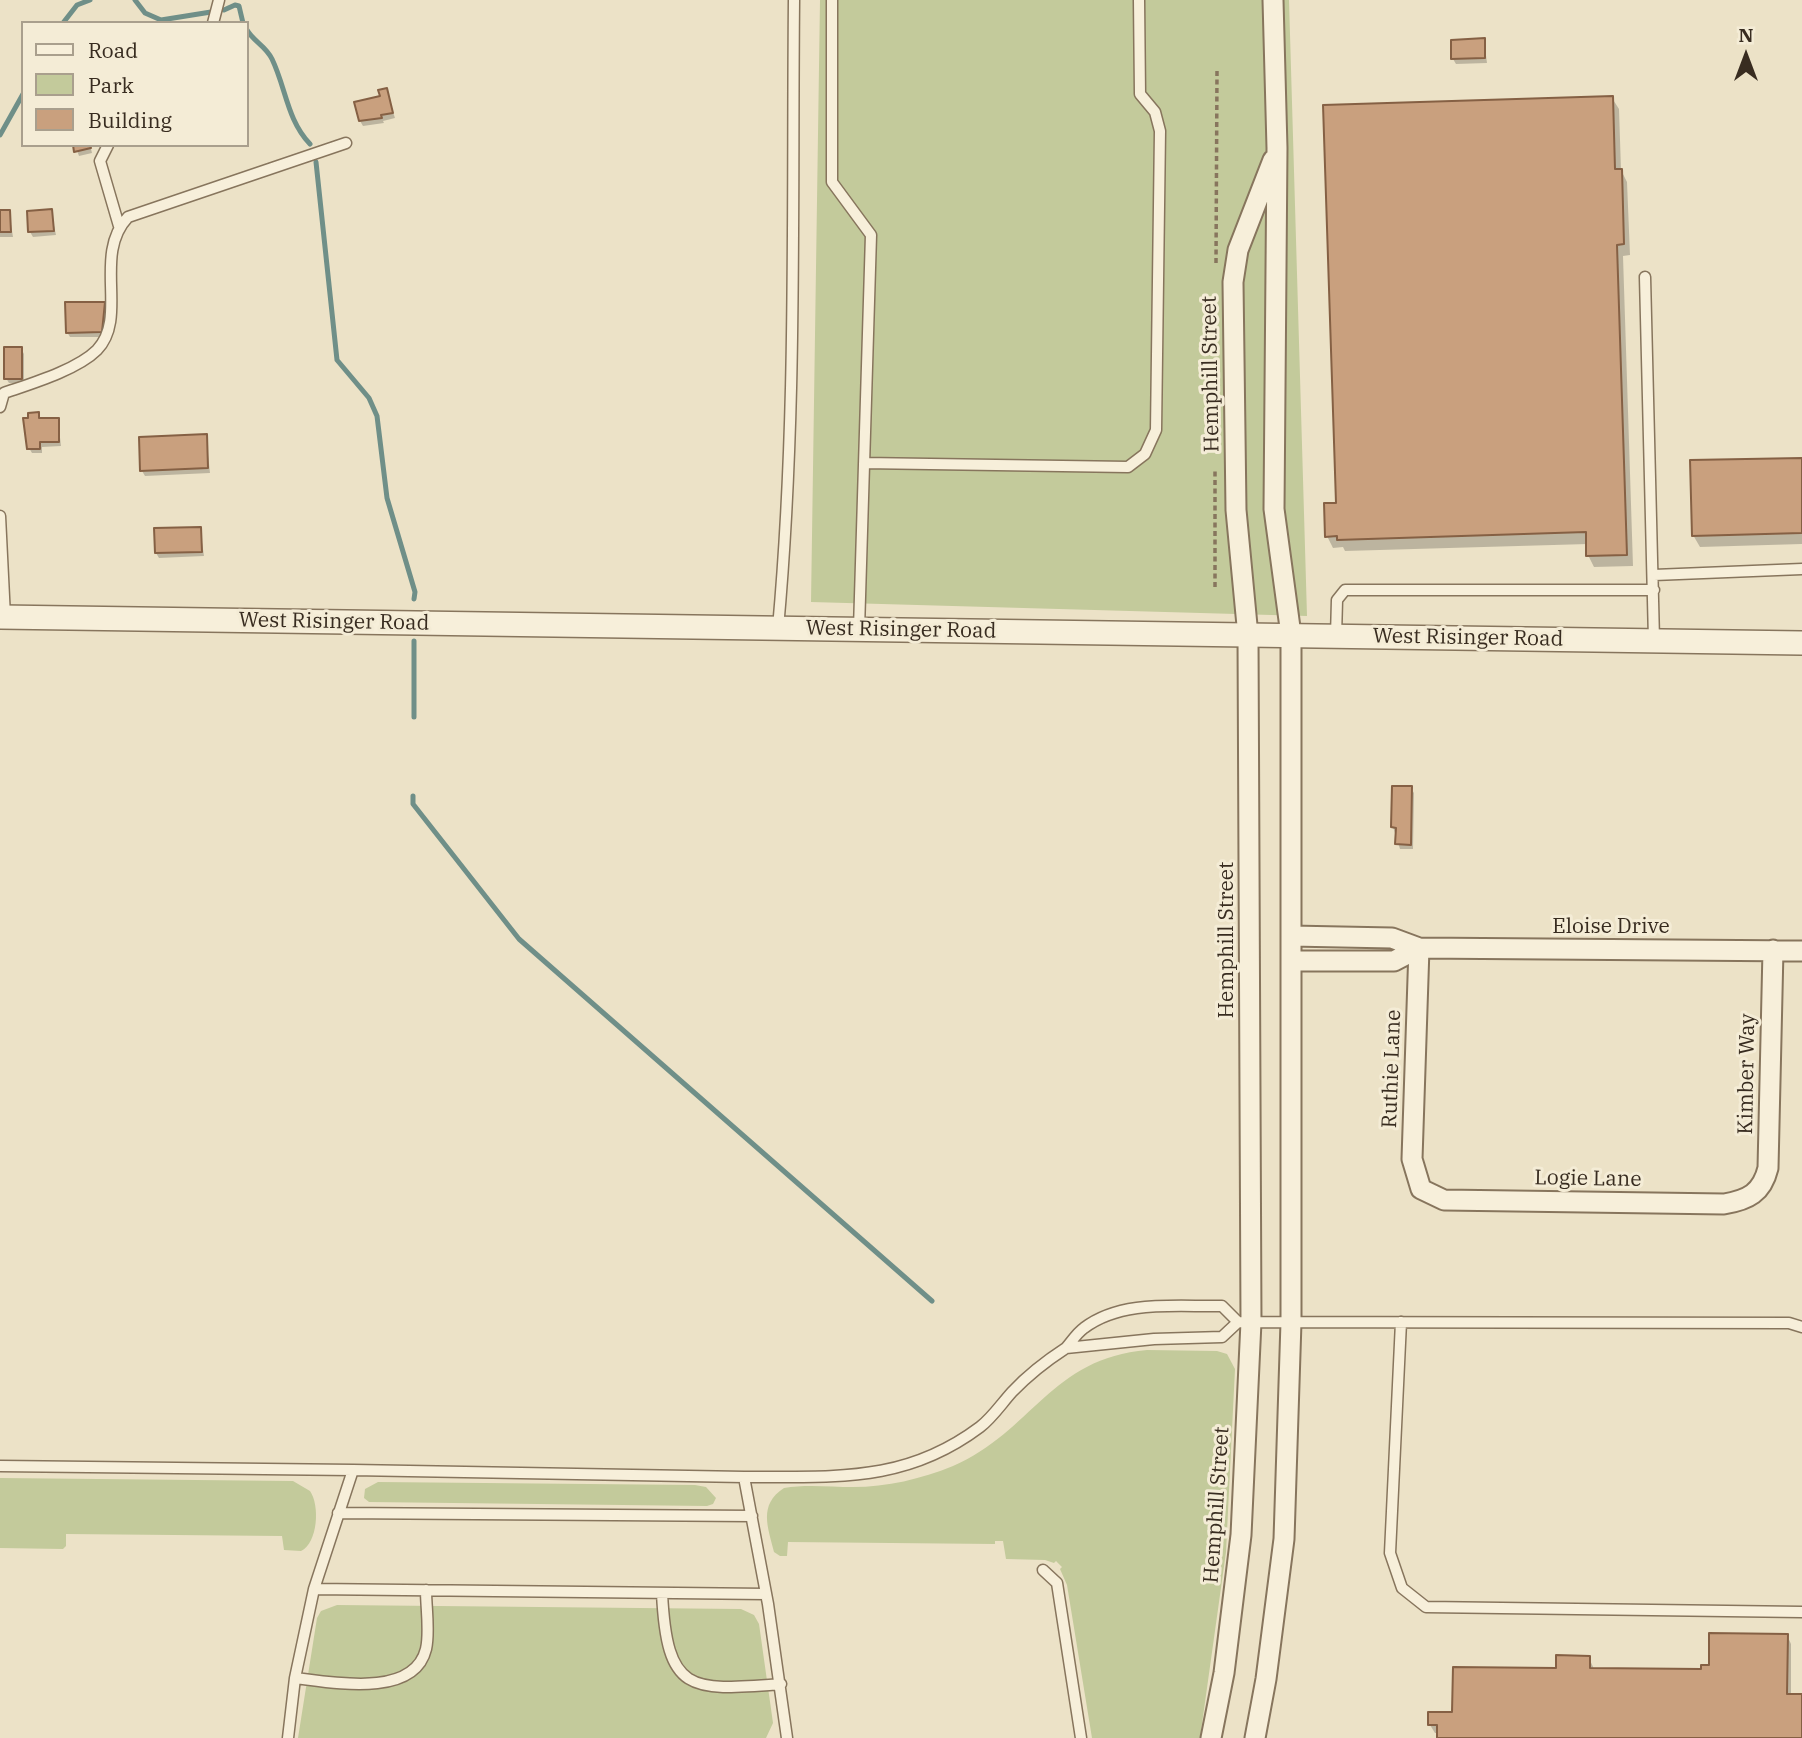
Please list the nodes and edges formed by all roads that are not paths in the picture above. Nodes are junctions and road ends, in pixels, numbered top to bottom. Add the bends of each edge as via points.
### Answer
1 (219, 0) edge
2 (794, 0) edge
3 (832, 0) edge
4 (1139, 0) edge
5 (1273, 0) edge
6 (214, 21) edge
7 (346, 143) dead end
8 (107, 147) edge
9 (1277, 148) junction
10 (119, 226) junction
11 (1645, 277) dead end
12 (2, 391) edge
13 (0, 407) edge
14 (864, 463) junction
15 (0, 516) edge
16 (1802, 569) edge
17 (1654, 575) junction
18 (1654, 590) junction
19 (3, 617) edge
20 (778, 628) junction
21 (859, 630) junction
22 (1291, 635) junction
23 (1248, 636) junction
24 (1336, 636) junction
25 (1654, 641) junction
26 (1802, 643) edge
27 (1291, 936) junction
28 (1419, 948) junction
29 (1773, 950) junction
30 (1802, 951) edge
31 (1291, 961) junction
32 (1421, 1189) joint
33 (1755, 1195) joint
34 (1244, 1322) junction
35 (1291, 1322) junction
36 (1401, 1322) junction
37 (1802, 1327) edge
38 (1066, 1348) junction
39 (0, 1466) edge
40 (353, 1471) junction
41 (744, 1477) junction
42 (338, 1513) junction
43 (752, 1516) junction
44 (1043, 1570) dead end
45 (314, 1589) junction
46 (426, 1590) junction
47 (662, 1593) junction
48 (766, 1594) junction
49 (1802, 1612) edge
50 (295, 1678) junction
51 (781, 1684) junction
52 (288, 1738) edge
53 (787, 1738) edge
54 (1081, 1738) edge
55 (1211, 1738) edge
56 (1255, 1738) edge

1 - 6 lane
2 - 20 lane via 789,442
3 - 14 lane via 832,182 871,234
4 - 14 lane via 1140,94 1155,112 1160,131 1156,430 1145,454 1128,467
5 - 9 street, Hemphill Street
7 - 10 lane via 128,217
8 - 10 lane via 100,160
9 - 22 street, Hemphill Street via 1274,509
9 - 23 street, Hemphill Street via 1238,250 1233,282 1236,510
10 - 12 lane via 110,250 107,327 97,349 54,375
11 - 17 lane
12 - 13 lane
14 - 21 lane
15 - 19 lane
16 - 17 lane
17 - 18 lane
18 - 24 lane via 1345,590 1337,600
18 - 25 lane
19 - 20 street, West Risinger Road
20 - 21 street, West Risinger Road
21 - 23 street, West Risinger Road
22 - 23 street, West Risinger Road
22 - 24 street, West Risinger Road
22 - 27 street, Hemphill Street
23 - 34 street, Hemphill Street
24 - 25 street, West Risinger Road
25 - 26 street, West Risinger Road
27 - 28 street, Eloise Drive via 1392,938
27 - 31 street, Hemphill Street
28 - 29 street, Eloise Drive
28 - 31 street, Eloise Drive via 1394,961
28 - 32 street, Ruthie Lane via 1412,1159
29 - 30 street, Eloise Drive
29 - 33 street, Kimber Way via 1768,1168
31 - 35 street, Hemphill Street
32 - 33 street, Logie Lane via 1431,1196 1458,1200 1724,1204
34 - 35 lane
34 - 38 lane via 1223,1338
34 - 38 lane via 1222,1306 1118,1311 1084,1328
34 - 55 street, Hemphill Street via 1241,1535
35 - 36 lane
35 - 56 street, Hemphill Street via 1284,1539
36 - 37 lane via 1788,1323
36 - 49 lane via 1390,1553 1402,1588 1426,1607
38 - 41 lane via 1033,1371 983,1425 942,1454 898,1469 853,1476
39 - 40 lane
40 - 41 lane
40 - 42 lane
41 - 43 lane
42 - 43 lane
42 - 45 lane
43 - 48 lane
44 - 54 lane via 1058,1583
45 - 46 lane
45 - 50 lane
46 - 47 lane
46 - 50 lane via 426,1650 417,1665 376,1685
47 - 48 lane
47 - 51 lane via 664,1637 674,1664 688,1679 715,1689
48 - 51 lane
50 - 52 lane
51 - 53 lane

